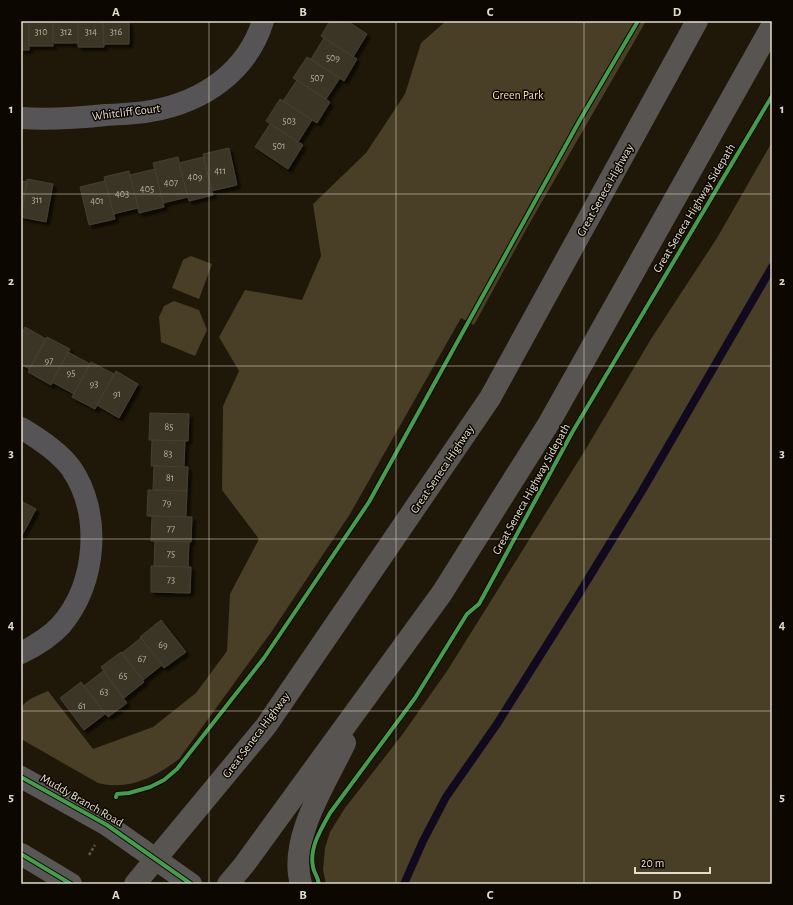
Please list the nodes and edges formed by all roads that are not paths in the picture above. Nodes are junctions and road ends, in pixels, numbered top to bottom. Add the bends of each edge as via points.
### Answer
1 (263, 21) edge
2 (697, 21) edge
3 (772, 26) edge
4 (21, 118) edge
5 (21, 428) edge
6 (21, 653) edge
7 (372, 689) junction
8 (21, 776) edge
9 (21, 854) edge
10 (157, 859) junction
11 (71, 884) edge
12 (135, 884) edge
13 (191, 884) edge
14 (228, 884) edge
15 (302, 884) edge

1 - 4 street, Whitcliff Court via 243,60 224,81 190,100 152,111 78,118
2 - 10 main road, Great Seneca Highway via 490,398 266,726
3 - 7 main road via 549,423 442,593
5 - 6 street via 53,450 70,467 81,486 88,506 92,530 89,561 77,600 61,625
7 - 14 main road
7 - 15 main road via 308,820 300,847 298,874
8 - 10 main road, Muddy Branch Road via 105,824
9 - 11 main road
10 - 12 main road, Great Seneca Highway
10 - 13 main road, Muddy Branch Road

